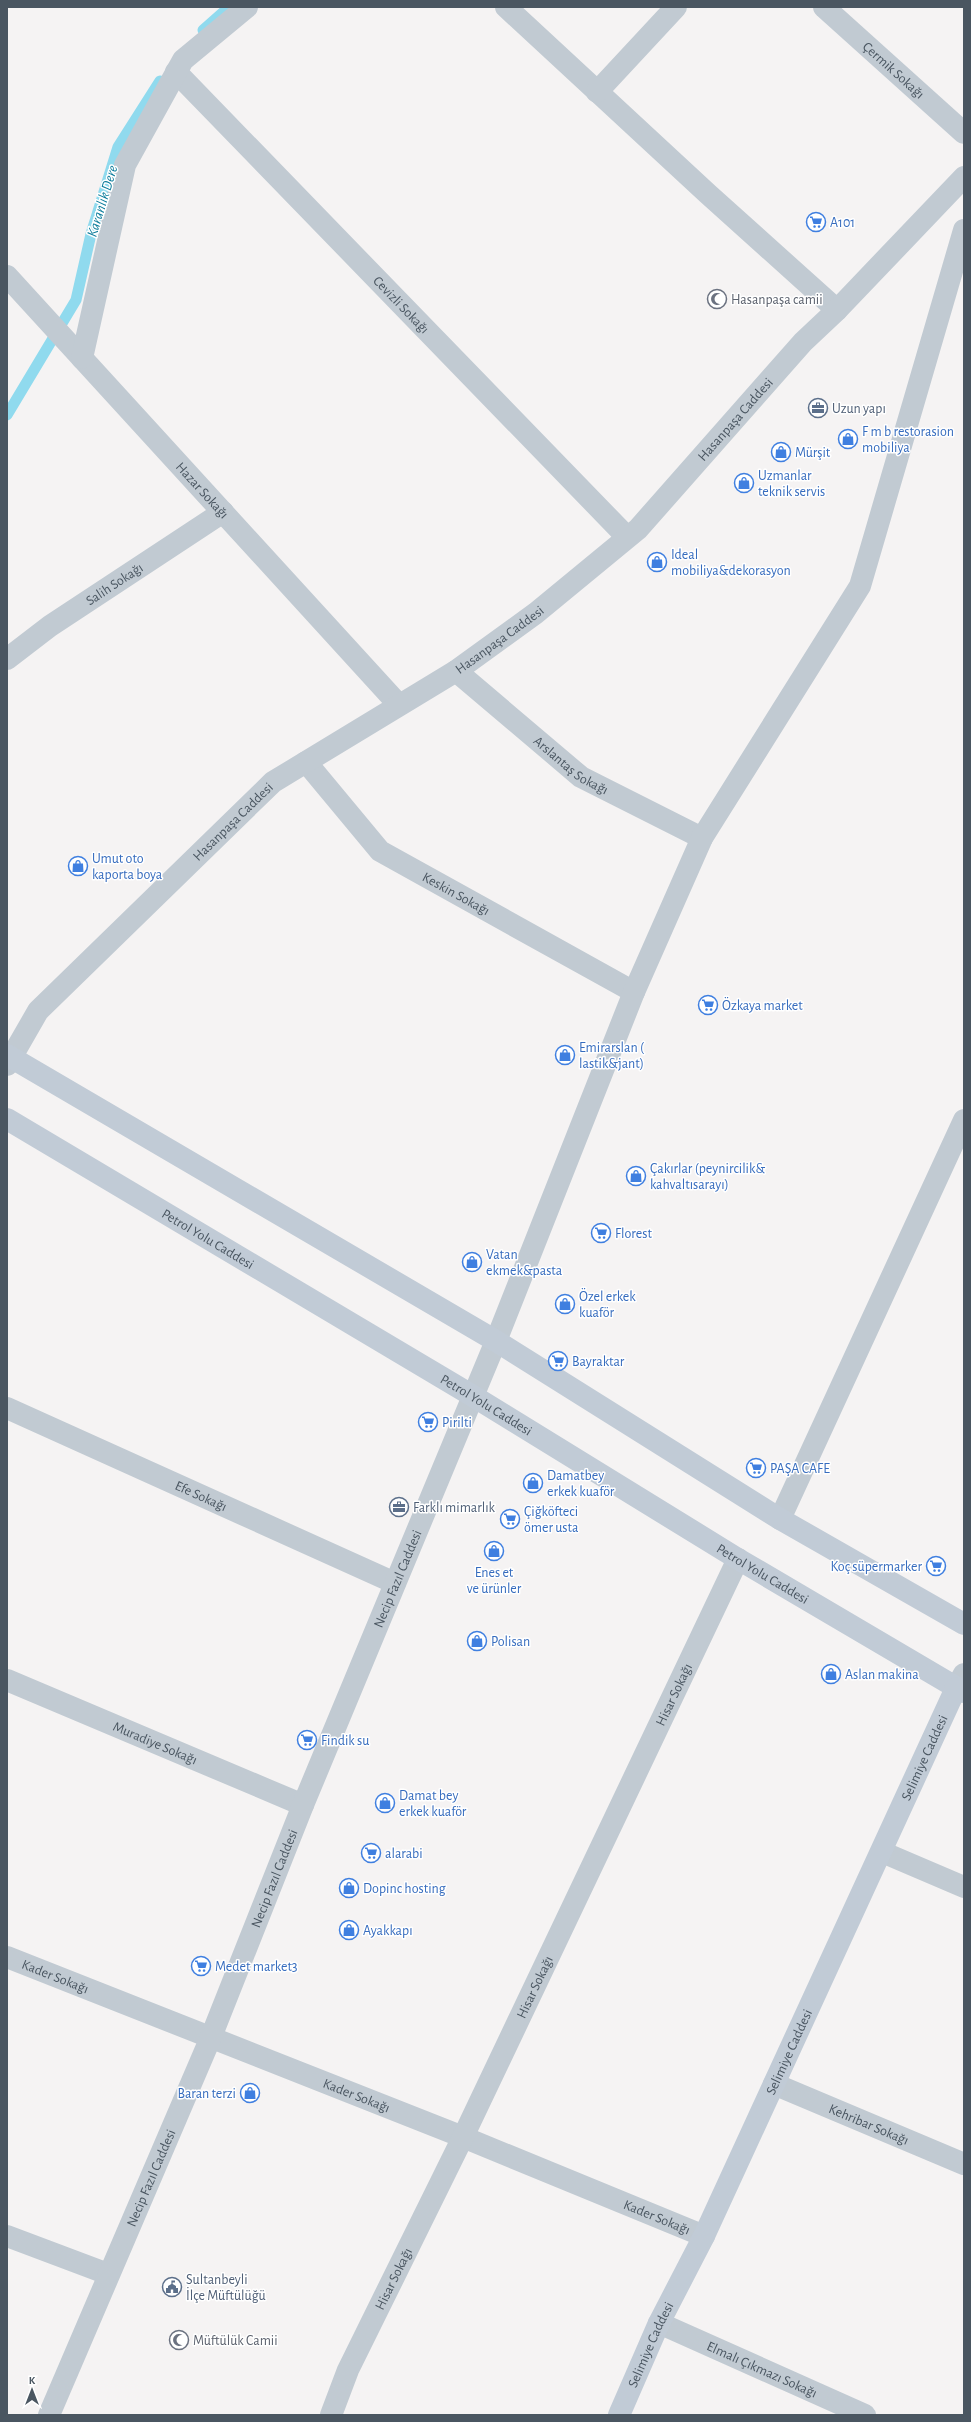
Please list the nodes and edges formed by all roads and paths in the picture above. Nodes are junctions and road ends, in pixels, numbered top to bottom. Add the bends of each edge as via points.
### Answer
1 (247, 7) edge
2 (506, 7) edge
3 (676, 7) edge
4 (824, 7) edge
5 (176, 72) junction
6 (597, 92) junction
7 (964, 133) edge
8 (964, 177) edge
9 (964, 230) edge
10 (7, 276) edge
11 (837, 310) junction
12 (79, 354) junction
13 (223, 512) junction
14 (627, 537) junction
15 (7, 659) edge
16 (456, 671) junction
17 (399, 705) junction
18 (306, 762) junction
19 (702, 838) junction
20 (634, 992) junction
21 (9, 1059) edge
22 (7, 1119) edge
23 (964, 1120) edge
24 (496, 1341) junction
25 (473, 1396) junction
26 (7, 1408) edge
27 (780, 1519) junction
28 (738, 1560) junction
29 (395, 1583) junction
30 (964, 1624) edge
31 (7, 1680) edge
32 (962, 1685) edge
33 (303, 1805) junction
34 (882, 1852) junction
35 (964, 1887) edge
36 (7, 1957) edge
37 (211, 2037) junction
38 (774, 2084) junction
39 (463, 2137) junction
40 (964, 2164) edge
41 (7, 2236) edge
42 (704, 2236) junction
43 (108, 2274) junction
44 (659, 2323) junction
45 (49, 2415) edge
46 (331, 2415) edge
47 (619, 2415) edge
48 (865, 2415) edge

1 - 5 street via 183,60
2 - 6 street
3 - 6 street
4 - 7 street, Çermik Sokağı
5 - 12 street via 125,165
5 - 14 street, Cevizli Sokağı
6 - 11 street
8 - 11 street, Hasanpaşa Caddesi
9 - 19 street, Necip Fazıl Caddesi via 860,586
10 - 12 street, Hazar Sokağı
11 - 14 street, Hasanpaşa Caddesi via 803,342 638,528
12 - 13 street, Hazar Sokağı
13 - 15 street, Salih Sokağı via 50,626
13 - 17 street, Hazar Sokağı
14 - 16 street, Hasanpaşa Caddesi via 536,613
16 - 17 street, Hasanpaşa Caddesi
16 - 19 street, Arslantaş Sokağı via 581,778
17 - 18 street, Hasanpaşa Caddesi
18 - 20 street, Keskin Sokağı via 380,851
18 - 21 street, Hasanpaşa Caddesi via 273,782 38,1011
19 - 20 street, Necip Fazıl Caddesi
20 - 24 street, Necip Fazıl Caddesi
21 - 24 main road
22 - 25 main road, Petrol Yolu Caddesi
23 - 27 street
24 - 25 street, Necip Fazıl Caddesi
24 - 27 main road
25 - 28 main road, Petrol Yolu Caddesi
25 - 29 street, Necip Fazıl Caddesi
26 - 29 street, Efe Sokağı
27 - 30 main road
28 - 32 main road, Petrol Yolu Caddesi
28 - 39 street, Hisar Sokağı
29 - 33 street, Necip Fazıl Caddesi
31 - 33 street, Muradiye Sokağı
32 - 34 main road, Selimiye Caddesi
33 - 37 street, Necip Fazıl Caddesi
34 - 35 street
34 - 38 main road, Selimiye Caddesi
36 - 37 street, Kader Sokağı
37 - 39 street, Kader Sokağı
37 - 43 street, Necip Fazıl Caddesi
38 - 40 street, Kehribar Sokağı
38 - 42 main road, Selimiye Caddesi
39 - 42 street, Kader Sokağı
39 - 46 street, Hisar Sokağı via 348,2370
41 - 43 street
42 - 44 main road, Selimiye Caddesi
43 - 45 street, Necip Fazıl Caddesi
44 - 47 main road, Selimiye Caddesi
44 - 48 street, Elmalı Çıkmazı Sokağı

